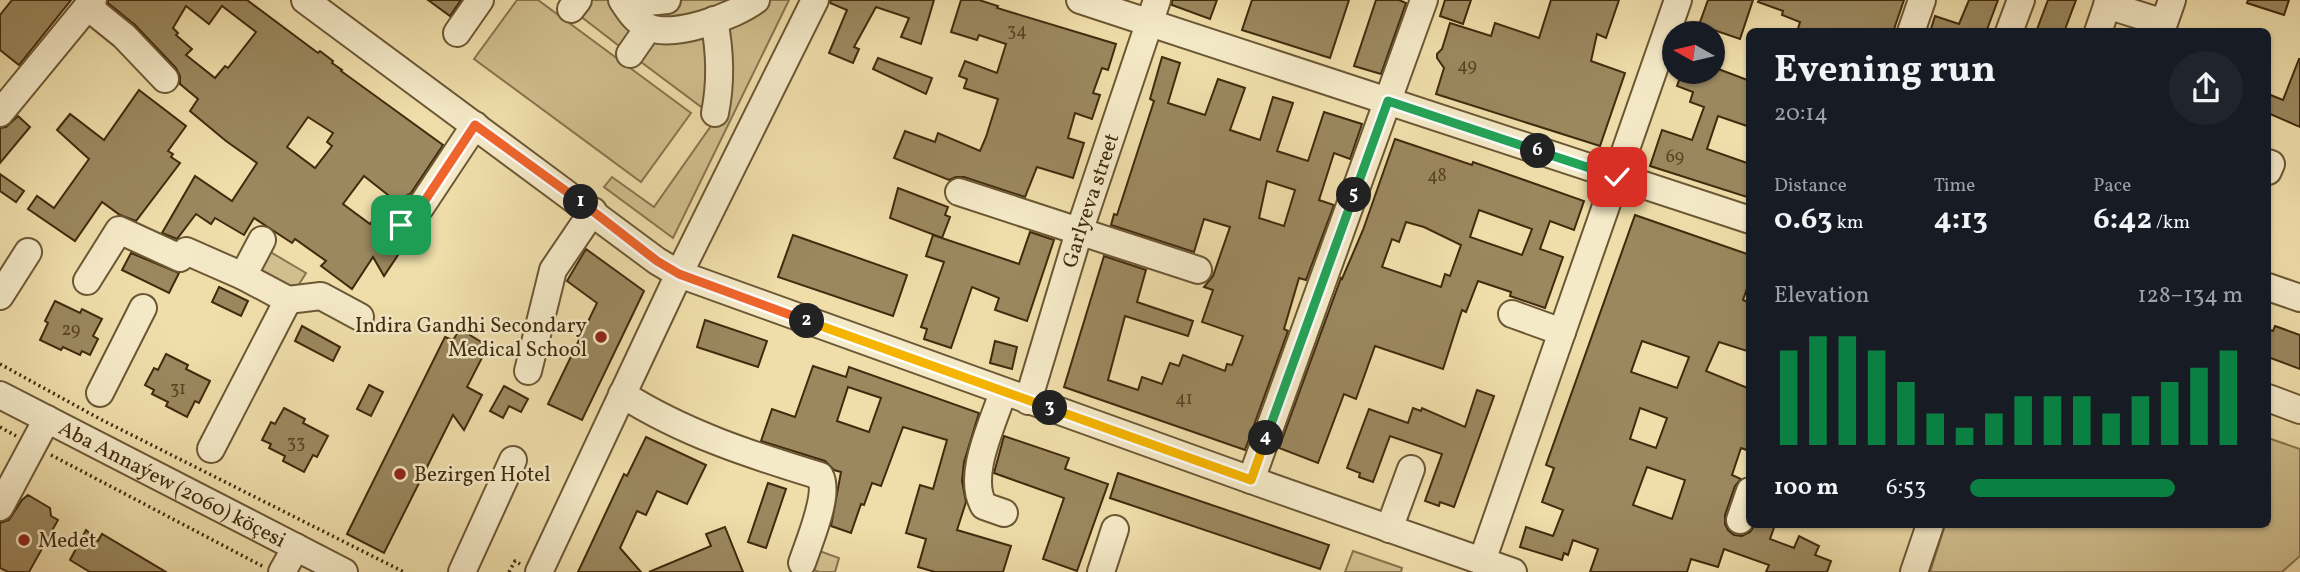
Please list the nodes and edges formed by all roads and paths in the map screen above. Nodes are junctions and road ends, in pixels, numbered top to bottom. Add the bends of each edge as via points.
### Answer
1 (304, 0) edge
2 (480, 0) edge
3 (623, 0) edge
4 (667, 0) edge
5 (755, 0) edge
6 (815, 0) edge
7 (1080, 0) edge
8 (1424, 0) edge
9 (1678, 0) edge
10 (1922, 0) edge
11 (2021, 0) edge
12 (2172, 0) edge
13 (2108, 2) edge
14 (91, 3) edge
15 (1153, 12) edge
16 (714, 20) junction
17 (648, 28) junction
18 (1912, 28) edge
19 (2010, 28) edge
20 (2099, 28) edge
21 (457, 33) dead end
22 (630, 54) dead end
23 (165, 79) dead end
24 (1388, 101) junction
25 (0, 113) edge
26 (715, 113) dead end
27 (475, 125) junction
28 (1617, 177) junction
29 (959, 192) dead end
30 (593, 211) junction
31 (1746, 219) edge
32 (401, 225) dead end
33 (1079, 232) junction
34 (262, 240) dead end
35 (27, 252) dead end
36 (1198, 270) dead end
37 (679, 274) junction
38 (243, 276) junction
39 (87, 281) dead end
40 (2271, 288) edge
41 (0, 296) edge
42 (2300, 298) edge
43 (288, 300) junction
44 (143, 308) dead end
45 (1512, 314) dead end
46 (360, 317) dead end
47 (1562, 332) junction
48 (528, 371) dead end
49 (1003, 391) junction
50 (100, 393) dead end
51 (622, 394) junction
52 (0, 395) edge
53 (2271, 399) edge
54 (1028, 401) junction
55 (2300, 410) edge
56 (47, 419) junction
57 (0, 427) edge
58 (32, 445) junction
59 (211, 450) dead end
60 (513, 460) dead end
61 (1410, 469) dead end
62 (1251, 480) junction
63 (1746, 503) edge
64 (0, 507) edge
65 (1004, 513) dead end
66 (1740, 520) dead end
67 (1115, 528) dead end
68 (1929, 528) edge
69 (1389, 529) junction
70 (296, 547) junction
71 (1482, 561) junction
72 (803, 563) dead end
73 (277, 572) edge
74 (344, 572) edge
75 (463, 572) edge
76 (539, 572) edge
77 (1101, 572) edge
78 (1513, 572) edge
79 (1914, 572) edge

1 - 27 street
2 - 21 street
3 - 4 street
3 - 17 street
5 - 16 street
6 - 37 street
7 - 15 street
8 - 24 street
9 - 28 street
10 - 18 street
11 - 19 street
12 - 13 street via 2164,23
13 - 20 street
14 - 23 street
14 - 25 street
15 - 24 street
15 - 33 street, Garlyeva street
16 - 17 street via 687,28
16 - 26 street via 719,50
17 - 22 street
24 - 28 street
24 - 62 street
27 - 30 street
27 - 32 street via 420,208 414,208
28 - 31 street
28 - 47 street
29 - 33 street
30 - 37 street
30 - 48 street via 553,270
33 - 36 street
33 - 54 street, Garlyeva street
34 - 38 street
35 - 41 street
37 - 49 street
37 - 51 street
38 - 39 street via 186,251 180,258 119,230
38 - 43 street
40 - 42 street
43 - 46 street via 321,296
43 - 59 street
44 - 50 street
45 - 47 street
47 - 71 street
49 - 54 street
49 - 65 street via 976,489 984,506
51 - 72 street via 656,416 749,454 820,476 824,483 821,502
51 - 76 street
52 - 56 street, Aba Annaýew (2060) köçesi
53 - 55 street
54 - 62 street
56 - 58 street
56 - 70 street, Aba Annaýew (2060) köçesi
57 - 58 path
58 - 64 street
58 - 73 path
60 - 75 street
61 - 69 street
62 - 69 street
63 - 66 street
67 - 77 street
68 - 79 street
69 - 71 street
70 - 73 street
70 - 74 street, Aba Annaýew (2060) köçesi
71 - 78 street

